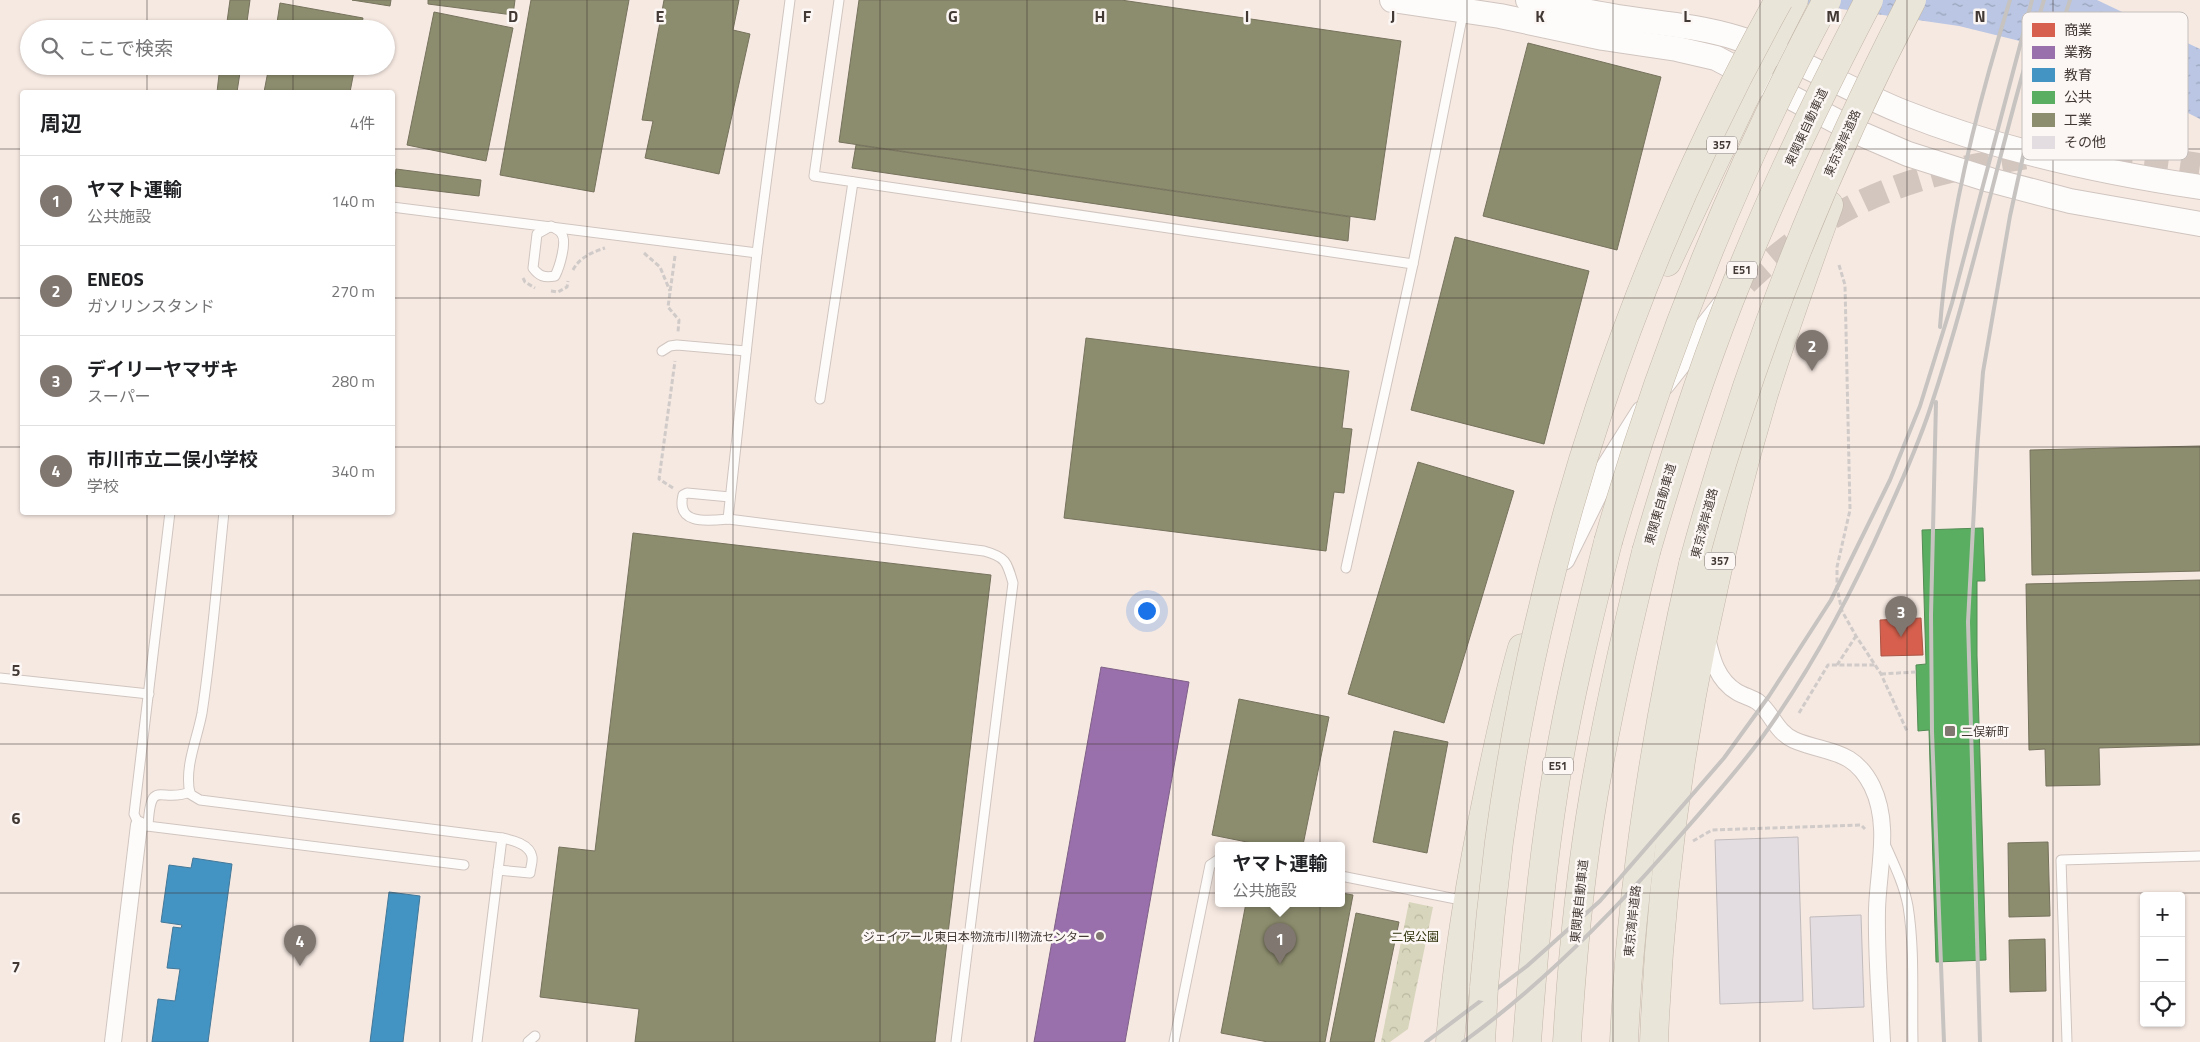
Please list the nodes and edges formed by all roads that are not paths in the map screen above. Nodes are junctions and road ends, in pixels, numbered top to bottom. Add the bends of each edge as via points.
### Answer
1 (790, 0) edge
2 (839, 0) edge
3 (1392, 0) edge
4 (1528, 0) edge
5 (1827, 0) edge
6 (1869, 0) edge
7 (1911, 0) edge
8 (1787, 3) edge
9 (1464, 5) edge
10 (1769, 49) junction
11 (1755, 78) junction
12 (1869, 98) junction
13 (1857, 132) junction
14 (2022, 150) edge
15 (2064, 160) edge
16 (853, 182) junction
17 (2200, 187) edge
18 (395, 207) edge
19 (2200, 224) edge
20 (551, 226) junction
21 (757, 253) junction
22 (1413, 264) junction
23 (1746, 283) tunnel mouth
24 (662, 351) dead end
25 (746, 351) junction
26 (820, 400) dead end
27 (730, 497) junction
28 (170, 515) edge
29 (224, 515) edge
30 (728, 520) junction
31 (1346, 568) dead end
32 (1705, 628) junction
33 (1519, 658) junction
34 (0, 678) edge
35 (149, 694) junction
36 (190, 792) junction
37 (144, 826) junction
38 (502, 838) junction
39 (1883, 839) junction
40 (2200, 856) edge
41 (1215, 862) edge
42 (464, 864) dead end
43 (498, 870) junction
44 (1345, 877) edge
45 (1468, 901) junction
46 (1530, 994) junction
47 (113, 1042) edge
48 (477, 1042) edge
49 (956, 1042) edge
50 (1174, 1042) edge
51 (1450, 1042) edge
52 (1481, 1042) edge
53 (1519, 1042) edge
54 (1527, 1042) edge
55 (1567, 1042) edge
56 (1624, 1042) edge
57 (1654, 1042) edge
58 (1882, 1042) edge
59 (1913, 1042) edge
60 (2067, 1042) edge

1 - 21 lane
2 - 16 lane via 814,176
3 - 9 street
4 - 10 street via 1713,32
5 - 46 highway, E51, bridge via 1762,128 1705,257 1664,362 1628,473 1587,625 1560,760 1538,910
6 - 55 highway, 東関東自動車道 / E51, bridge via 1817,101 1756,236 1702,373 1666,483 1626,632 1605,731 1586,848
7 - 12 highway, 東京湾岸道路 / 357, bridge
7 - 56 highway, 東京湾岸道路 / 357, bridge via 1855,114 1775,303 1731,431 1693,564 1659,728 1641,841
8 - 10 highway, 357
8 - 52 highway, 357, bridge via 1734,86 1677,206 1620,350 1582,463 1544,606 1499,841
9 - 11 street via 1716,58
9 - 22 lane
10 - 11 highway, 357
10 - 12 street
11 - 13 street
11 - 33 highway, 357 via 1690,212 1610,393 1552,548
12 - 13 highway, 東京湾岸道路 / 357
12 - 14 street via 1939,126
13 - 19 street via 1908,154 2026,190
13 - 32 highway, 東京湾岸道路 / 357 via 1808,261 1764,396
15 - 17 street via 2116,173
16 - 22 lane
16 - 26 lane
18 - 20 lane
20 - 20 lane via 564,239 560,267 555,276 546,278 533,268 534,255 537,234
20 - 21 lane
21 - 25 lane
22 - 31 lane
23 - 33 street via 1705,328 1630,430 1542,600
24 - 25 lane via 677,345
25 - 27 lane
27 - 30 lane
27 - 30 lane via 687,493 683,495 682,502 682,511 688,517
28 - 35 lane
29 - 36 lane via 202,714 187,784
30 - 49 lane via 984,551 1008,563 1013,583
32 - 39 street via 1715,666 1729,686 1758,702 1782,733 1794,740 1831,750 1861,770 1879,805
32 - 57 highway, 東京湾岸道路 / 357 via 1670,840 1659,942
33 - 45 highway, 357
34 - 35 lane
35 - 37 lane via 134,814
36 - 37 lane via 177,796 154,796
36 - 38 lane via 200,800
37 - 42 lane
37 - 47 street
38 - 43 lane
38 - 43 lane via 513,840 529,850 532,856 530,873
39 - 58 street via 1877,910
39 - 59 lane via 1908,906
40 - 60 lane via 2061,860
41 - 50 lane via 1210,866
43 - 48 lane
44 - 45 lane
45 - 51 highway, 357
46 - 53 highway
46 - 54 highway, E51

